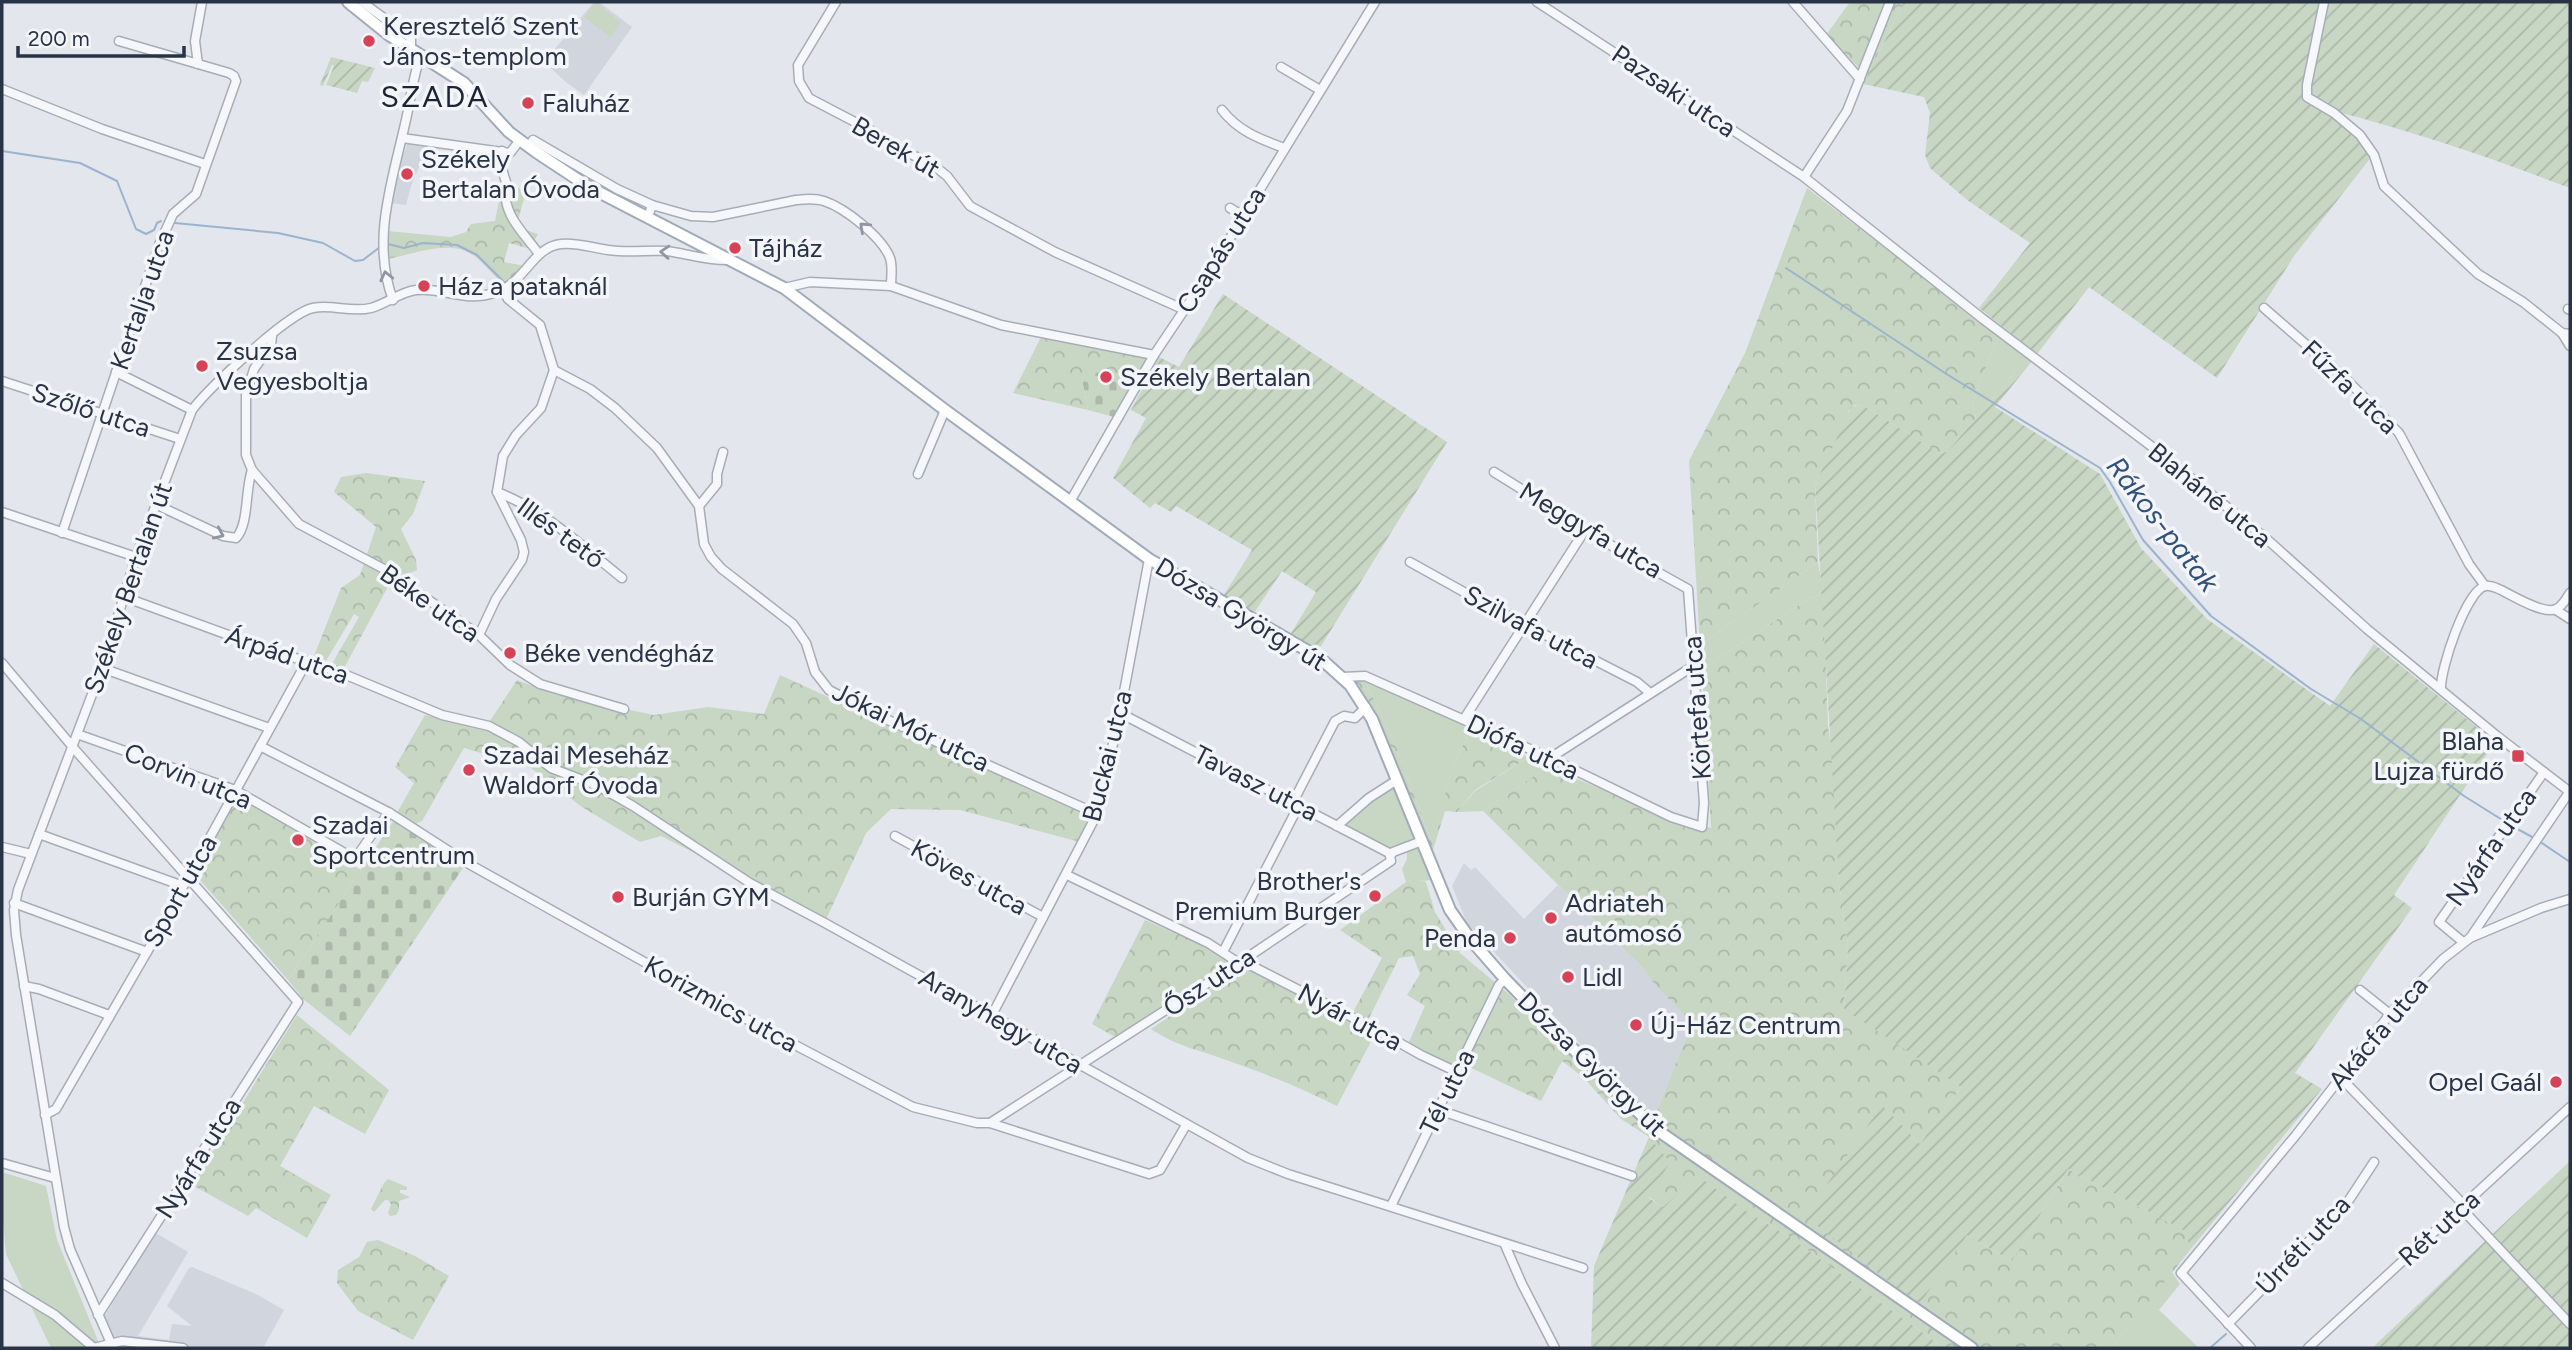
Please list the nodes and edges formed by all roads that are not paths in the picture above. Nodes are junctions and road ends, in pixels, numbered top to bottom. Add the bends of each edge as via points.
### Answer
1 (202, 2) edge
2 (348, 2) edge
3 (362, 2) edge
4 (836, 2) edge
5 (1375, 2) edge
6 (1537, 2) edge
7 (1793, 2) edge
8 (1890, 2) edge
9 (2322, 2) edge
10 (119, 41) dead end
11 (416, 52) junction
12 (198, 64) junction
13 (1281, 67) dead end
14 (1860, 79) junction
15 (2, 89) edge
16 (1320, 90) junction
17 (1222, 110) dead end
18 (402, 138) junction
19 (524, 143) junction
20 (1284, 148) junction
21 (499, 151) junction
22 (205, 164) junction
23 (1807, 180) junction
24 (652, 205) junction
25 (1230, 208) dead end
26 (1243, 216) junction
27 (648, 217) junction
28 (540, 254) junction
29 (733, 260) junction
30 (891, 286) junction
31 (784, 288) junction
32 (503, 290) junction
33 (393, 300) junction
34 (2264, 308) dead end
35 (1185, 310) junction
36 (2566, 333) edge
37 (272, 336) junction
38 (2570, 346) edge
39 (1154, 355) junction
40 (554, 370) junction
41 (116, 372) junction
42 (2, 381) edge
43 (192, 410) junction
44 (945, 410) junction
45 (101, 414) junction
46 (180, 439) junction
47 (723, 452) dead end
48 (252, 470) junction
49 (1494, 472) dead end
50 (918, 474) dead end
51 (497, 492) junction
52 (1071, 500) junction
53 (157, 505) junction
54 (699, 506) junction
55 (2, 512) edge
56 (1585, 530) junction
57 (62, 533) junction
58 (136, 557) junction
59 (1149, 559) junction
60 (1410, 562) dead end
61 (622, 578) dead end
62 (2485, 586) junction
63 (1688, 589) joint
64 (2570, 593) edge
65 (124, 597) junction
66 (2556, 610) junction
67 (2570, 619) edge
68 (1523, 623) junction
69 (480, 635) junction
70 (307, 661) junction
71 (2, 663) edge
72 (1695, 665) junction
73 (102, 668) junction
74 (1342, 677) junction
75 (2441, 688) junction
76 (1650, 693) junction
77 (1366, 707) junction
78 (624, 709) dead end
79 (1120, 713) junction
80 (448, 717) joint
81 (1464, 719) junction
82 (269, 728) junction
83 (77, 734) junction
84 (260, 746) junction
85 (74, 748) junction
86 (1550, 758) junction
87 (2544, 772) junction
88 (1397, 780) junction
89 (235, 790) junction
90 (2570, 792) edge
91 (1296, 804) junction
92 (390, 813) junction
93 (1097, 814) junction
94 (1337, 826) junction
95 (1702, 827) joint
96 (39, 834) junction
97 (895, 836) dead end
98 (1422, 841) junction
99 (2, 847) edge
100 (31, 854) junction
101 (1391, 854) junction
102 (1067, 875) junction
103 (185, 882) junction
104 (2570, 899) edge
105 (14, 903) junction
106 (1043, 917) junction
107 (2466, 940) junction
108 (1223, 951) junction
109 (147, 953) junction
110 (1242, 961) junction
111 (1505, 979) junction
112 (24, 986) junction
113 (2360, 990) dead end
114 (2390, 1014) junction
115 (109, 1015) junction
116 (992, 1015) junction
117 (1079, 1066) junction
118 (1457, 1072) junction
119 (2341, 1078) junction
120 (2570, 1107) edge
121 (1439, 1110) junction
122 (46, 1115) junction
123 (990, 1123) junction
124 (1186, 1125) junction
125 (2374, 1162) dead end
126 (2, 1163) edge
127 (1632, 1176) dead end
128 (55, 1178) junction
129 (1391, 1206) junction
130 (2463, 1207) junction
131 (1505, 1245) junction
132 (1583, 1268) dead end
133 (2, 1283) edge
134 (98, 1315) junction
135 (2228, 1324) junction
136 (2570, 1324) edge
137 (113, 1347) edge
138 (94, 1348) edge
139 (183, 1348) edge
140 (1555, 1348) edge
141 (1972, 1348) edge
142 (2251, 1348) edge
143 (2308, 1348) edge

1 - 12 street via 195,41
2 - 11 main road, Dózsa György út
3 - 11 street, Dózsa György út via 411,38
4 - 35 street, Berek út via 798,65 799,81 809,98 933,165 970,206 1055,252
5 - 16 street, Csapás utca
6 - 23 street, Pazsaki utca
7 - 14 street
8 - 14 street
9 - 36 street via 2307,97 2360,135 2374,155 2384,186 2478,274
10 - 12 street, Kertalja utca
11 - 18 street
11 - 19 main road, Dózsa György út via 464,83
12 - 22 street, Kertalja utca via 229,73 236,81
13 - 16 street
14 - 23 street
15 - 22 street via 102,130
16 - 20 street, Csapás utca
17 - 20 street via 1247,133
18 - 21 street
33 -> 18 street via 382,251 386,208
19 - 21 street via 512,153
19 - 24 street, Dózsa György út via 540,143
19 - 27 main road, Dózsa György út via 589,187
20 - 26 street, Csapás utca
21 - 28 street via 513,221
22 - 41 street, Kertalja utca via 196,194 173,214 159,245
23 - 75 street, Blaháné utca via 2169,460
24 - 27 street
30 -> 24 street, Dózsa György út via 887,253 853,217 828,202 796,200 713,217
25 - 26 street
26 - 35 street, Csapás utca
27 - 29 main road, Dózsa György út
29 -> 28 street via 563,243
28 - 32 street
29 - 31 main road, Dózsa György út
30 - 31 street via 810,282
30 - 39 street via 1001,325
31 - 44 main road, Dózsa György út
32 - 33 street, Székely Bertalan út via 475,297 414,290
32 - 40 street via 540,325
33 - 37 street, Székely Bertalan út via 360,310 308,309
34 - 62 street, Fűzfa utca via 2399,433
35 - 39 street, Csapás utca
36 - 38 street
37 - 43 street, Székely Bertalan út via 231,369
37 - 48 street, Béke utca via 246,395 245,452
39 - 52 street, Csapás utca
40 - 51 street via 541,408 503,456
40 - 54 street, Jókai Mór utca via 590,389 648,438
41 - 43 street, Szőlő utca
41 - 45 street, Kertalja utca
42 - 45 street, Szőlő utca
43 - 46 street, Székely Bertalan út
44 - 50 street
44 - 52 main road, Dózsa György út
45 - 46 street, Szőlő utca
45 - 57 street, Kertalja utca
46 - 53 street, Székely Bertalan út
47 - 54 street via 717,484
53 -> 48 street, Béke utca via 236,538
48 - 69 street, Béke utca via 299,524 384,569
49 - 56 street, Meggyfa utca
51 - 61 street, Illés tető via 566,532
51 - 69 street via 524,552
52 - 59 main road, Dózsa György út
53 - 58 street, Székely Bertalan út
54 - 93 street, Jókai Mór utca via 704,544 711,557 793,624 806,643 815,673 829,690
55 - 57 street
56 - 63 street, Meggyfa utca
56 - 68 street
57 - 58 street
58 - 65 street, Székely Bertalan út
59 - 74 main road, Dózsa György út via 1308,650
59 - 79 street, Buckai utca
60 - 68 street, Szilvafa utca
62 - 66 street via 2540,609
62 - 75 street via 2472,600 2455,635 2441,672
63 - 72 street, Körtefa utca
64 - 66 street
65 - 70 street, Árpád utca
65 - 73 street, Székely Bertalan út
66 - 67 street
68 - 76 street, Szilvafa utca
68 - 81 street
69 - 78 street, Béke utca via 510,665 540,684
70 - 80 street, Árpád utca
70 - 82 street, Sport utca
71 - 85 street
72 - 76 street
72 - 95 street, Körtefa utca
73 - 82 street
73 - 83 street, Székely Bertalan út
74 - 77 main road, Dózsa György út
74 - 81 street, Diófa utca via 1365,676
75 - 87 street, Blaháné utca
76 - 86 street
77 - 88 main road, Dózsa György út
77 - 91 street via 1355,718 1344,716 1335,721
79 - 91 street, Tavasz utca
79 - 93 street, Buckai utca
80 - 116 street, Aranyhegy utca via 489,726 519,742 551,768 633,806 750,883
81 - 86 street, Diófa utca
82 - 84 street, Sport utca
83 - 85 street, Székely Bertalan út
83 - 89 street, Corvin utca
84 - 89 street, Sport utca
84 - 92 street, Korizmics utca
85 - 96 street, Székely Bertalan út
85 - 103 street
86 - 95 street, Diófa utca via 1671,817
87 - 90 street, Blaháné utca
87 - 107 street, Nyárfa utca via 2439,922
88 - 94 street
88 - 98 main road, Dózsa György út
89 - 92 street, Corvin utca via 355,859
89 - 103 street, Sport utca
90 - 107 street, Akácfa utca
91 - 94 street, Tavasz utca
91 - 108 street
92 - 123 street, Korizmics utca via 469,864 913,1107
93 - 102 street, Buckai utca
94 - 101 street, Tavasz utca
96 - 100 street, Székely Bertalan út
96 - 103 street
97 - 106 street, Köves utca
98 - 101 street, Ősz utca
98 - 111 main road, Dózsa György út via 1450,911
99 - 100 street
100 - 105 street, Székely Bertalan út
101 - 110 street, Ősz utca via 1391,861
102 - 106 street, Buckai utca
102 - 108 street, Nyár utca
103 - 109 street, Sport utca
103 - 134 street, Nyárfa utca via 298,1002
104 - 107 street
105 - 109 street
105 - 112 street, Székely Bertalan út
106 - 116 street, Buckai utca
107 - 114 street, Akácfa utca
108 - 110 street, Nyár utca
109 - 115 street, Sport utca
110 - 117 street, Ősz utca
110 - 118 street, Nyár utca
111 - 118 street, Tél utca
111 - 141 main road, Dózsa György út via 1657,1130
112 - 115 street
112 - 122 street, Székely Bertalan út
113 - 114 street
114 - 119 street, Akácfa utca
115 - 122 street, Sport utca via 56,1109
116 - 117 street, Aranyhegy utca
117 - 123 street, Ősz utca
117 - 124 street, Aranyhegy utca
118 - 121 street, Tél utca
119 - 130 street
119 - 135 street, Akácfa utca via 2181,1273
120 - 130 street, Rét utca
121 - 127 street
121 - 129 street, Tél utca
122 - 128 street, Székely Bertalan út
123 - 124 street, Korizmics utca via 1149,1174 1160,1170
124 - 129 street, Aranyhegy utca via 1267,1166
125 - 135 street, Úrréti utca via 2349,1199
126 - 128 street
128 - 134 street, Székely Bertalan út via 66,1238
129 - 131 street, Aranyhegy utca
130 - 136 street
130 - 143 street, Rét utca
131 - 132 street, Aranyhegy utca
131 - 140 street
133 - 138 street via 55,1315
134 - 137 street, Székely Bertalan út
135 - 142 street
137 - 138 street
137 - 139 street via 122,1342

